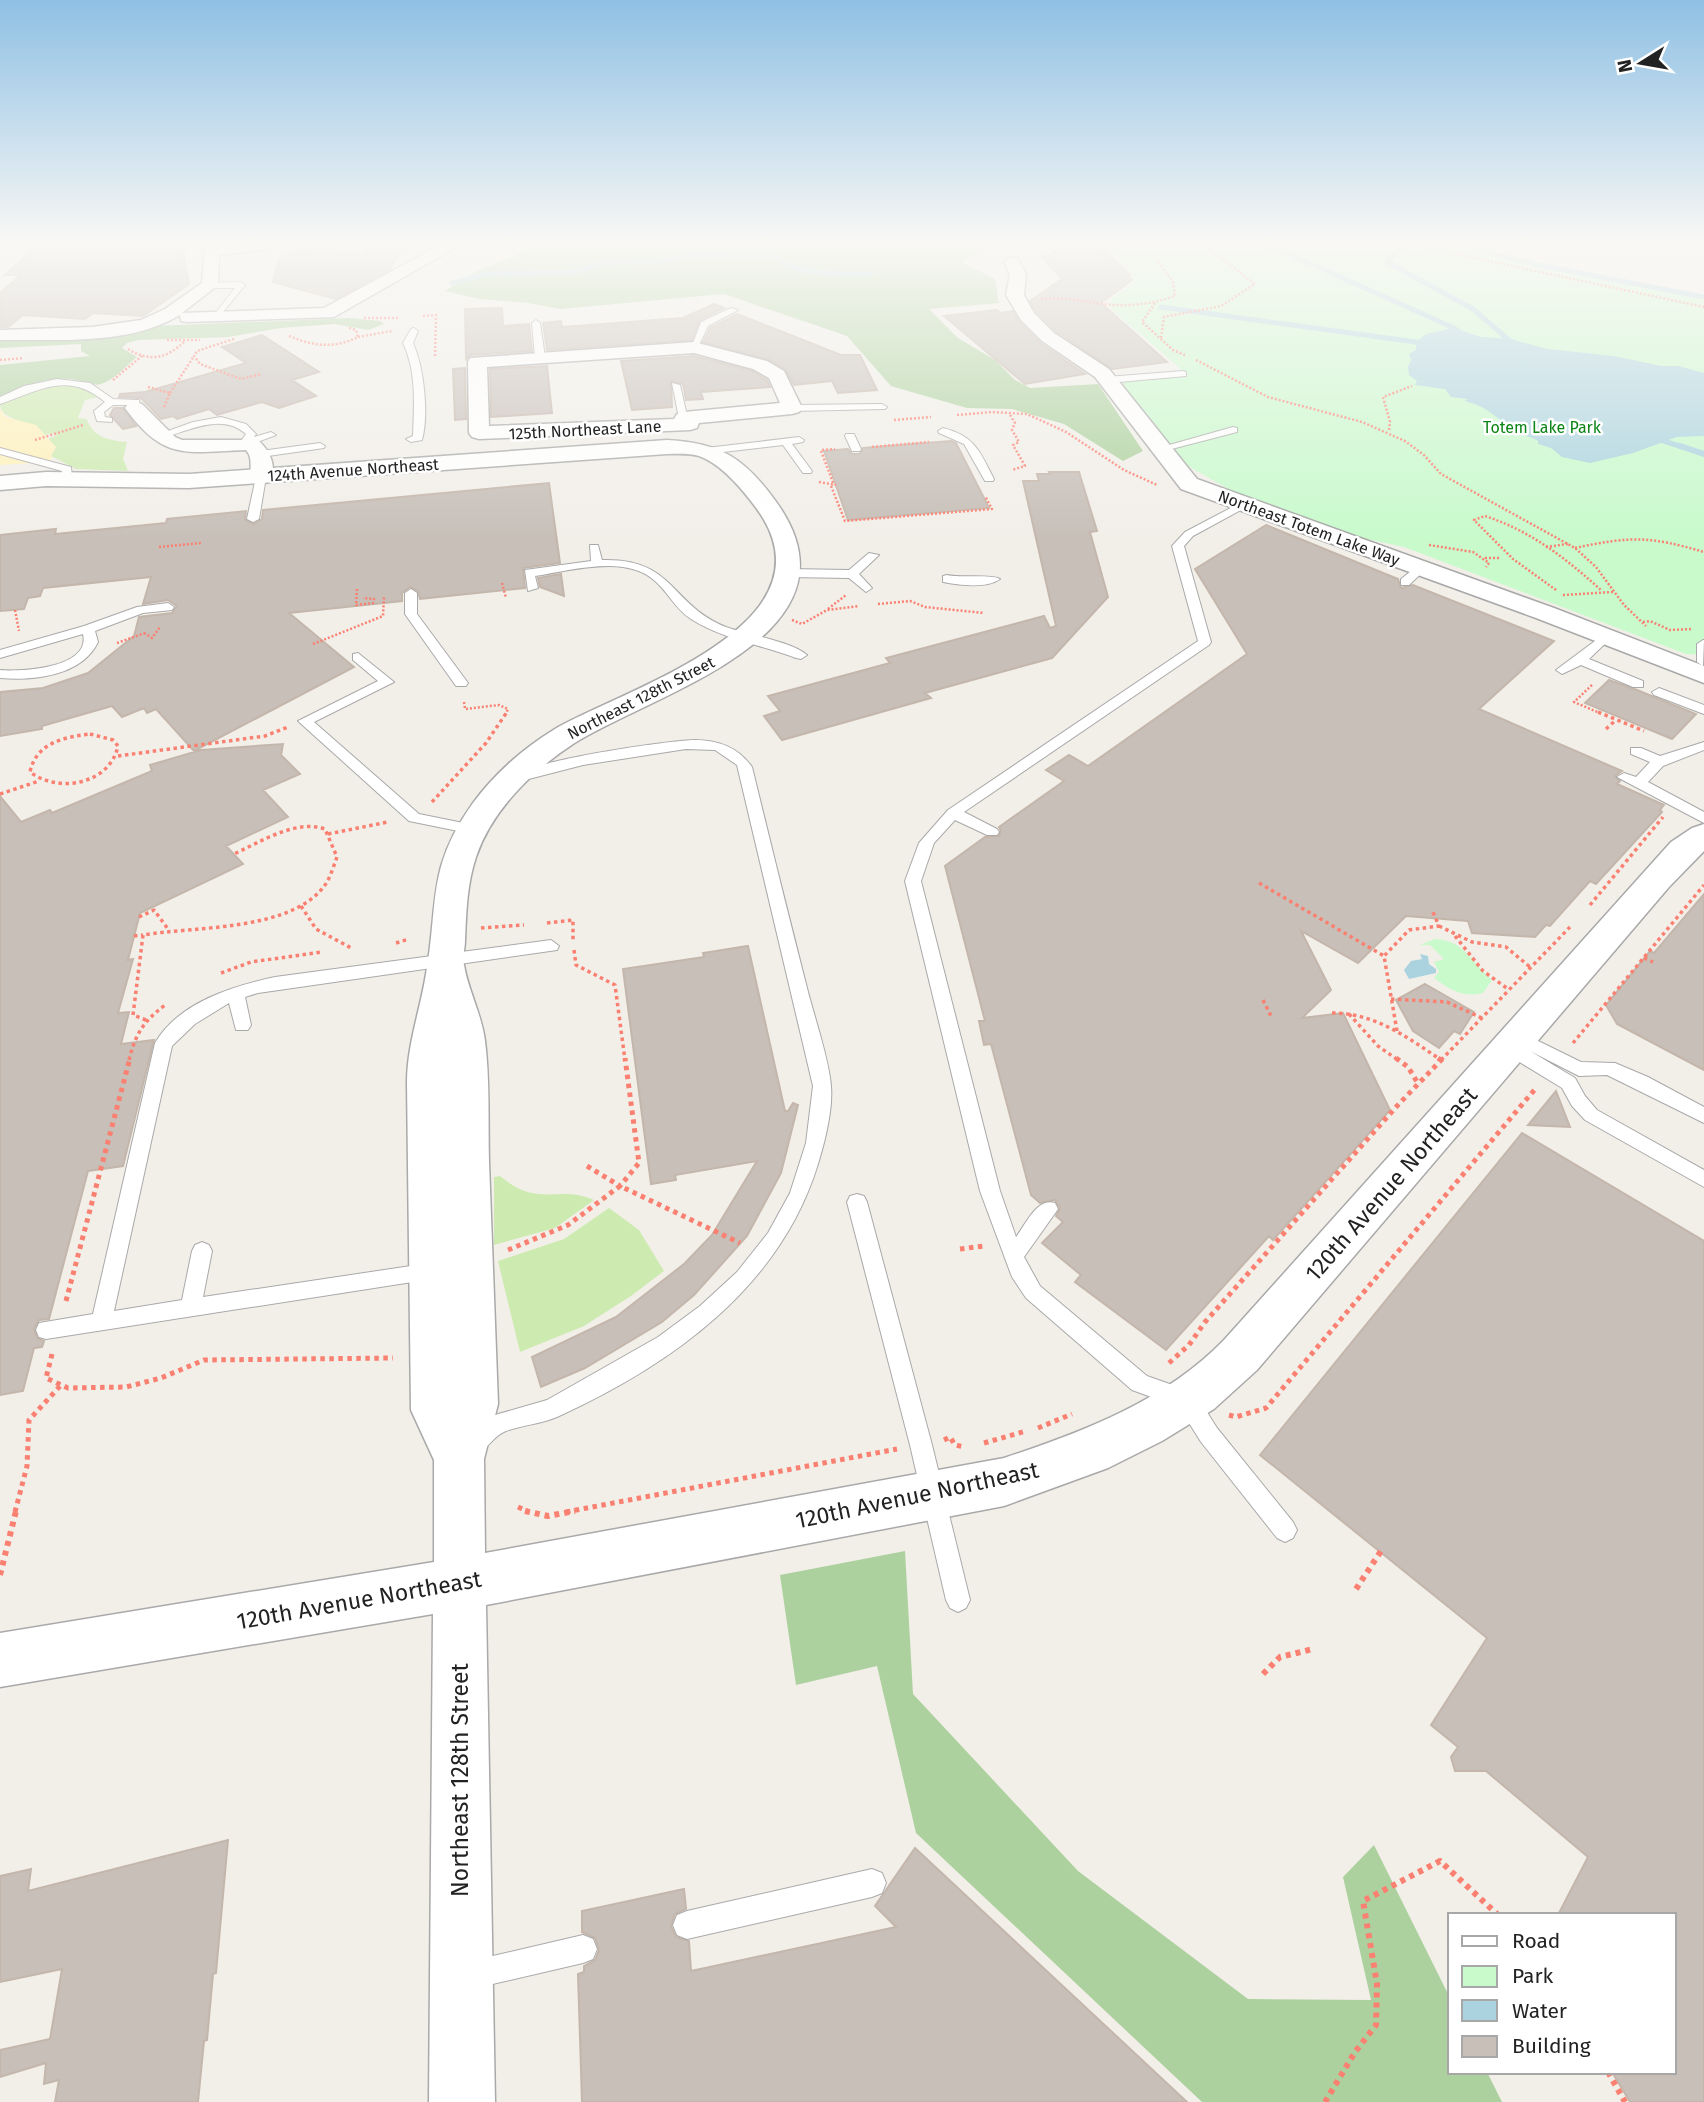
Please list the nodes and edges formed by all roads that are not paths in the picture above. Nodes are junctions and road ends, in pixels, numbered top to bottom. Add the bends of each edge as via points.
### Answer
1 (408, 342) edge
2 (538, 342) edge
3 (696, 342) edge
4 (1057, 342) edge
5 (694, 347) junction
6 (540, 357) junction
7 (1183, 374) dead end
8 (1107, 380) junction
9 (675, 385) dead end
10 (0, 401) edge
11 (111, 402) junction
12 (882, 407) dead end
13 (135, 408) joint
14 (792, 408) junction
15 (108, 420) road end
16 (1233, 430) dead end
17 (943, 431) dead end
18 (697, 432) junction
19 (271, 435) dead end
20 (850, 436) dead end
21 (411, 439) dead end
22 (799, 440) dead end
23 (785, 441) junction
24 (320, 446) dead end
25 (856, 448) road end
26 (1160, 449) junction
27 (0, 451) edge
28 (975, 453) junction
29 (962, 454) road end
30 (255, 458) junction
31 (807, 471) dead end
32 (67, 479) junction
33 (989, 479) dead end
34 (0, 483) edge
35 (1244, 505) junction
36 (253, 519) dead end
37 (594, 547) dead end
38 (873, 555) dead end
39 (597, 565) junction
40 (788, 573) junction
41 (852, 574) junction
42 (947, 579) dead end
43 (994, 579) dead end
44 (866, 587) dead end
45 (532, 588) dead end
46 (411, 593) dead end
47 (168, 607) dead end
48 (88, 629) junction
49 (1607, 636) junction
50 (745, 637) junction
51 (1703, 644) edge
52 (0, 654) edge
53 (801, 655) dead end
54 (358, 657) dead end
55 (1580, 660) junction
56 (1701, 667) edge
57 (1562, 670) dead end
58 (0, 674) edge
59 (461, 683) road end
60 (1638, 684) dead end
61 (1659, 692) dead end
62 (1704, 710) edge
63 (1697, 748) edge
64 (1636, 751) dead end
65 (1658, 761) junction
66 (1624, 777) dead end
67 (510, 780) junction
68 (1640, 784) junction
69 (953, 813) junction
70 (1704, 818) edge
71 (473, 829) junction
72 (992, 832) dead end
73 (1704, 835) edge
74 (551, 946) dead end
75 (446, 962) junction
76 (236, 992) junction
77 (242, 1025) dead end
78 (1503, 1034) junction
79 (1704, 1116) edge
80 (1704, 1179) edge
81 (856, 1202) dead end
82 (1048, 1209) dead end
83 (202, 1251) dead end
84 (1013, 1257) junction
85 (451, 1266) junction
86 (191, 1308) junction
87 (101, 1322) junction
88 (50, 1340) road end
89 (1178, 1381) junction
90 (459, 1459) junction
91 (933, 1496) junction
92 (1285, 1530) dead end
93 (458, 1584) junction
94 (958, 1600) dead end
95 (0, 1660) edge
96 (872, 1883) dead end
97 (687, 1925) dead end
98 (583, 1949) dead end
99 (461, 1977) junction
100 (462, 2102) edge

1 - 21 lane via 413,351 418,438
2 - 6 lane
3 - 5 lane
4 - 8 street, Northeast Totem Lake Way
5 - 6 street
5 - 14 street via 760,365 777,375
6 - 18 street, 125th Northeast Lane via 477,362 479,433
7 - 8 lane
8 - 26 street, Northeast Totem Lake Way
9 - 18 lane
10 - 11 lane via 18,390 57,381 89,387
11 - 13 lane via 136,402
11 - 15 lane via 99,411 101,419
12 - 14 lane
13 - 30 street via 179,446
14 - 18 street via 721,414
16 - 26 lane
17 - 28 lane via 963,437
18 - 23 lane
18 - 30 street, 124th Avenue Northeast via 667,447
18 - 40 street, Northeast 128th Street via 779,523 789,547
19 - 30 lane
20 - 25 lane
22 - 23 lane
23 - 31 lane
24 - 30 lane
26 - 35 street, Northeast Totem Lake Way via 1189,484
27 - 32 lane via 67,469
28 - 29 lane
28 - 33 lane
30 - 32 street, 124th Avenue Northeast via 189,481
30 - 36 lane
32 - 34 street, 124th Avenue Northeast
35 - 49 street, Northeast Totem Lake Way via 1413,575
35 - 69 lane via 1189,534 1178,546 1196,584 1205,642
37 - 39 lane
38 - 41 lane
39 - 45 lane via 523,574
39 - 50 lane via 641,567 655,575 693,615
40 - 41 lane
40 - 50 street, Northeast 128th Street via 777,601
41 - 44 lane
42 - 43 lane
46 - 59 lane via 411,614
47 - 48 lane via 141,610
48 - 52 lane
48 - 58 lane via 91,645 66,666 27,676
49 - 55 lane
49 - 56 street, Northeast Totem Lake Way
50 - 53 lane
50 - 67 street, Northeast 128th Street via 695,672 566,736
51 - 56 lane
54 - 71 lane via 387,682 305,721 414,818
55 - 57 lane
55 - 60 lane
61 - 62 lane
63 - 65 lane
64 - 65 lane
65 - 68 lane
66 - 68 lane
67 - 71 street, Northeast 128th Street
67 - 90 lane via 570,762 697,744 722,748 745,766 822,1086 821,1121 801,1193 782,1229 724,1299 655,1353 542,1413 496,1424
68 - 70 lane
69 - 72 lane
69 - 84 lane via 918,854 913,881 990,1191
71 - 75 street, Northeast 128th Street via 454,872
73 - 78 street, 120th Avenue Northeast via 1683,850
74 - 75 lane
75 - 76 lane
75 - 85 street, Northeast 128th Street via 427,1053
76 - 77 lane
76 - 87 lane via 185,1021 164,1043
78 - 79 lane via 1579,1069 1609,1068
78 - 80 lane via 1569,1083 1591,1115
78 - 89 street, 120th Avenue Northeast via 1259,1335 1222,1374
81 - 91 lane
82 - 84 lane
83 - 86 lane
84 - 89 lane via 1033,1292 1140,1384
85 - 86 lane
85 - 90 street, Northeast 128th Street via 435,1410
86 - 87 lane
87 - 88 lane
89 - 91 street, 120th Avenue Northeast via 1119,1440 1004,1482
89 - 92 lane via 1209,1435
90 - 93 street, Northeast 128th Street
91 - 93 street, 120th Avenue Northeast
91 - 94 lane
93 - 95 street, 120th Avenue Northeast
93 - 99 street, Northeast 128th Street
96 - 97 lane
98 - 99 lane
99 - 100 street, Northeast 128th Street

